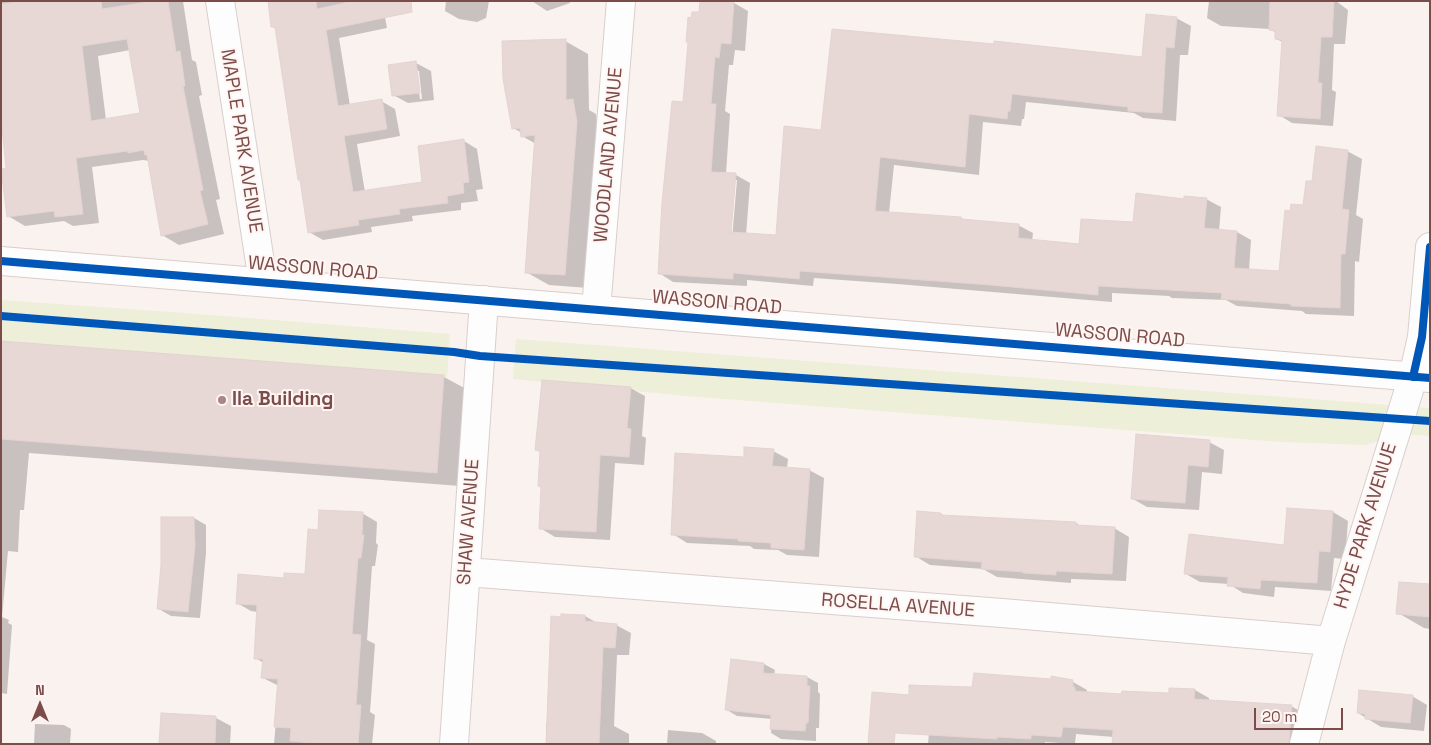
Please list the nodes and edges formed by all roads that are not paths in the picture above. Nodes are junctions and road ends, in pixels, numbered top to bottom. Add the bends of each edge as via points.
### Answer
1 (220, 1) edge
2 (621, 1) edge
3 (1430, 247) edge
4 (1, 261) edge
5 (263, 282) junction
6 (484, 300) junction
7 (596, 310) junction
8 (1421, 378) edge
9 (466, 572) junction
10 (1331, 641) junction
11 (454, 744) edge
12 (1304, 744) edge

1 - 5 street, MAPLE PARK AVENUE
2 - 7 street, WOODLAND AVENUE
3 - 8 street, HYDE PARK AVENUE
4 - 5 street, WASSON ROAD
5 - 6 street, WASSON ROAD
6 - 7 street, WASSON ROAD
6 - 9 street, SHAW AVENUE
7 - 8 street, WASSON ROAD
8 - 10 street, HYDE PARK AVENUE
9 - 10 street, ROSELLA AVENUE
9 - 11 street, SHAW AVENUE
10 - 12 street, HYDE PARK AVENUE

